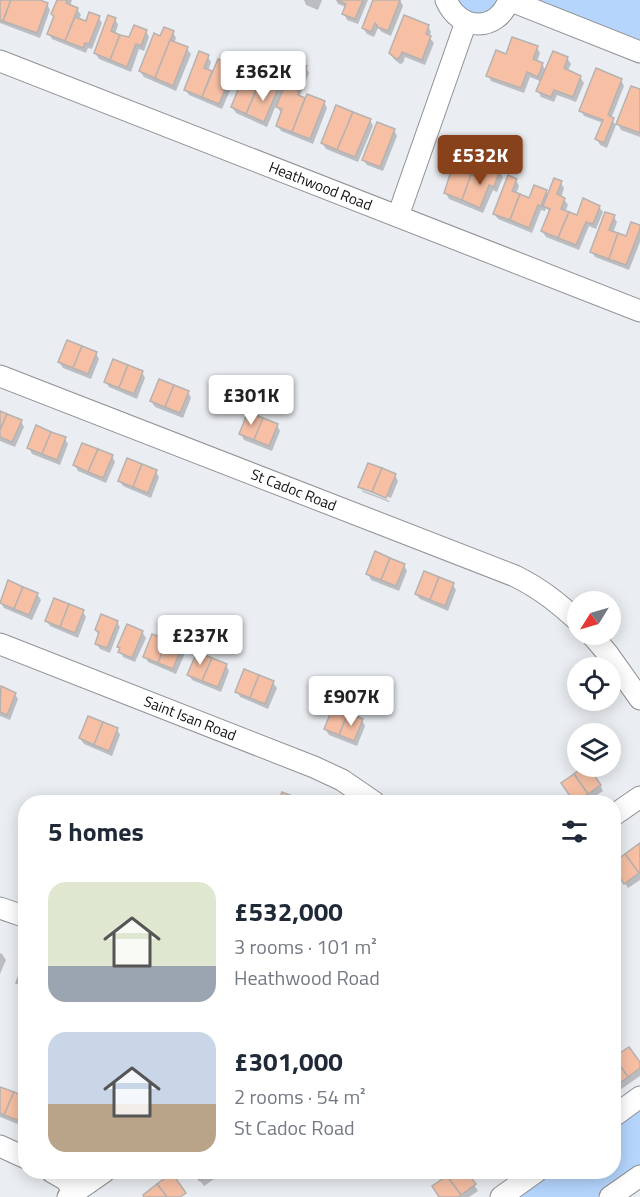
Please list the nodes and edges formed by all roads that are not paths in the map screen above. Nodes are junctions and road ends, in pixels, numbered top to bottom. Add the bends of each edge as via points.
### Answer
1 (446, 0) edge
2 (509, 0) edge
3 (466, 22) junction
4 (640, 52) edge
5 (0, 61) edge
6 (398, 216) junction
7 (640, 311) edge
8 (0, 376) edge
9 (567, 611) edge
10 (0, 644) edge
11 (600, 645) edge
12 (640, 699) edge
13 (364, 795) edge
14 (640, 797) edge
15 (621, 810) edge
16 (0, 908) edge
17 (18, 914) edge
18 (640, 1097) edge
19 (621, 1111) edge
20 (0, 1146) edge
21 (18, 1154) edge
22 (640, 1176) edge
23 (64, 1179) edge
24 (94, 1179) edge
25 (526, 1179) edge
26 (71, 1195) edge
27 (501, 1197) edge
28 (610, 1197) edge

1 - 3 street via 450,10
2 - 3 street via 496,19
2 - 4 street
3 - 6 street
5 - 6 street, Heathwood Road
6 - 7 street, Heathwood Road
8 - 9 street, St Cadoc Road via 515,576 536,586
10 - 13 street, Saint Isan Road via 314,767
11 - 12 street
14 - 15 street
16 - 17 street
18 - 19 street
20 - 21 street
22 - 28 street
23 - 26 street
24 - 26 street
25 - 27 street

